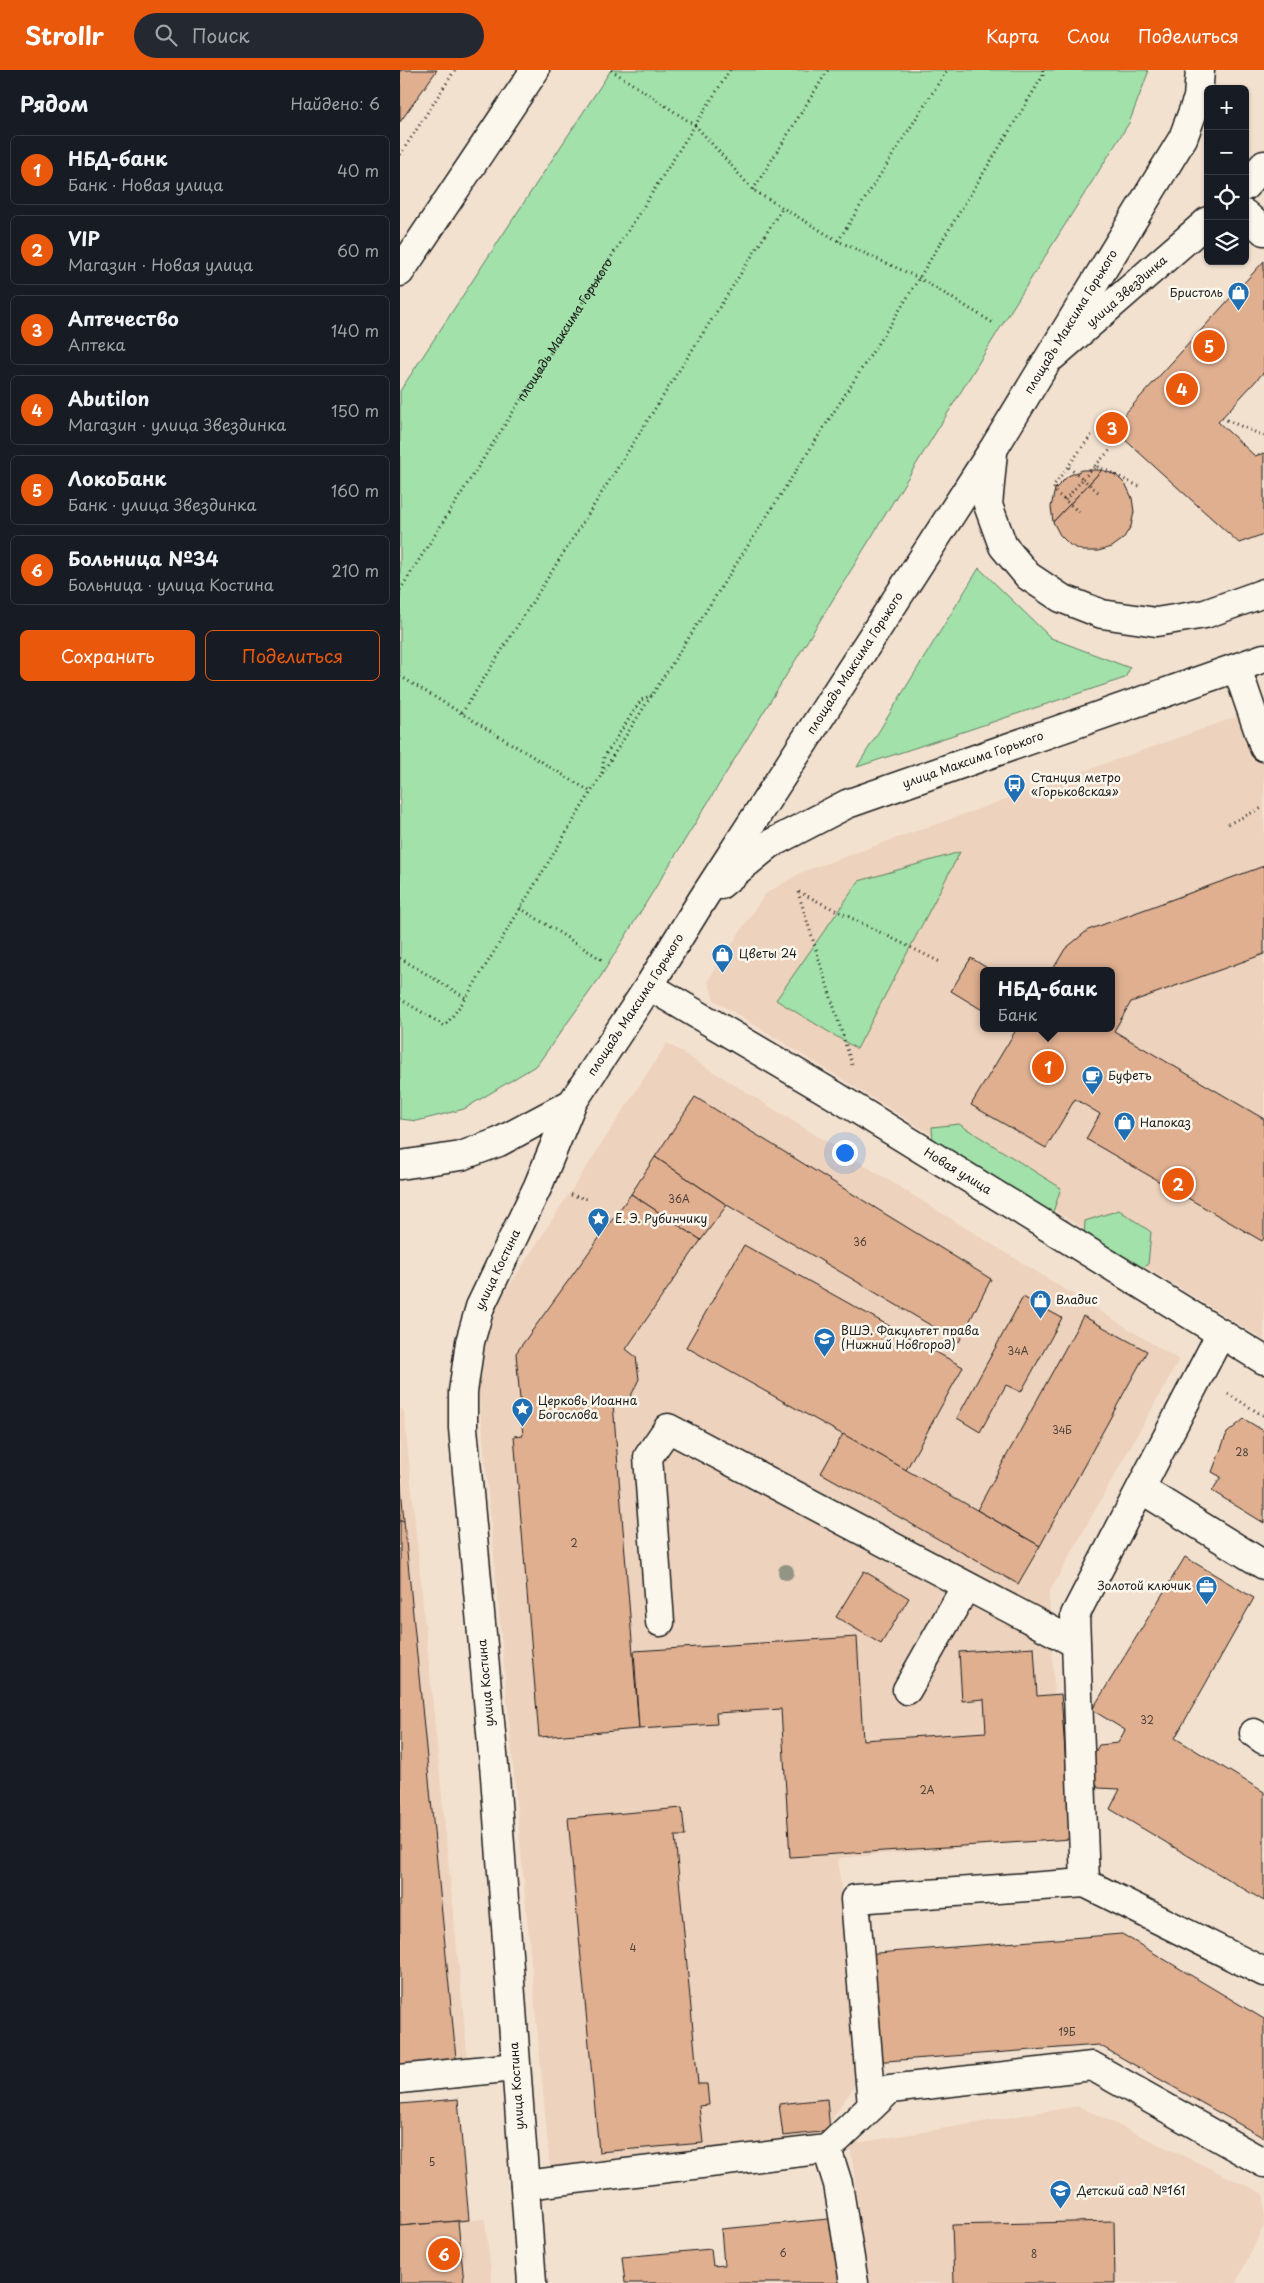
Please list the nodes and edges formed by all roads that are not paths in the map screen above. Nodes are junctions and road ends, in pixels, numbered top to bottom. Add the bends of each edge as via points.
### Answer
1 (1200, 70) edge
2 (528, 72) edge
3 (1264, 165) edge
4 (1249, 182) edge
5 (1249, 218) edge
6 (1204, 224) edge
7 (1264, 231) edge
8 (400, 272) edge
9 (1046, 362) junction
10 (994, 448) junction
11 (1264, 593) edge
12 (1264, 658) edge
13 (1237, 668) junction
14 (1264, 747) edge
15 (702, 900) junction
16 (650, 986) junction
17 (572, 1103) junction
18 (406, 1160) edge
19 (1221, 1333) junction
20 (1264, 1360) edge
21 (1141, 1489) junction
22 (1264, 1565) edge
23 (966, 1586) junction
24 (660, 1622) dead end
25 (1075, 1643) junction
26 (907, 1690) dead end
27 (1086, 1883) junction
28 (1264, 1972) edge
29 (516, 2067) junction
30 (400, 2080) edge
31 (872, 2106) junction
32 (827, 2149) junction
33 (1264, 2164) edge
34 (525, 2185) junction
35 (532, 2283) edge
36 (854, 2283) edge

1 - 9 main road, площадь Максима Горького via 1198,98 1183,138
2 - 8 main road
3 - 4 main road
5 - 7 main road
6 - 9 main road, улица Звездинка
9 - 10 main road, площадь Максима Горького
10 - 11 main road via 988,505 1003,546 1028,576 1061,598 1102,614 1156,622 1205,614
10 - 15 main road, площадь Максима Горького
12 - 13 main road, улица Максима Горького
13 - 14 main road
13 - 15 main road, улица Максима Горького via 847,804 770,844
15 - 16 main road, площадь Максима Горького
16 - 17 main road, площадь Максима Горького
16 - 19 main road, Новая улица
17 - 18 main road, площадь Максима Горького via 499,1142 461,1156
17 - 29 main road, улица Костина via 538,1186 480,1307 470,1342 463,1392 463,1428 495,1776
19 - 20 main road, Новая улица
19 - 21 main road
21 - 22 main road
21 - 25 main road via 1075,1615
23 - 24 main road via 668,1428 648,1457
23 - 25 main road
23 - 26 main road
25 - 27 main road
27 - 28 main road
27 - 31 main road via 855,1899
29 - 30 main road
29 - 34 main road, улица Костина
31 - 32 main road
31 - 33 main road via 890,2088 1092,2066
32 - 34 main road
32 - 36 main road via 838,2184
34 - 35 main road, улица Костина

